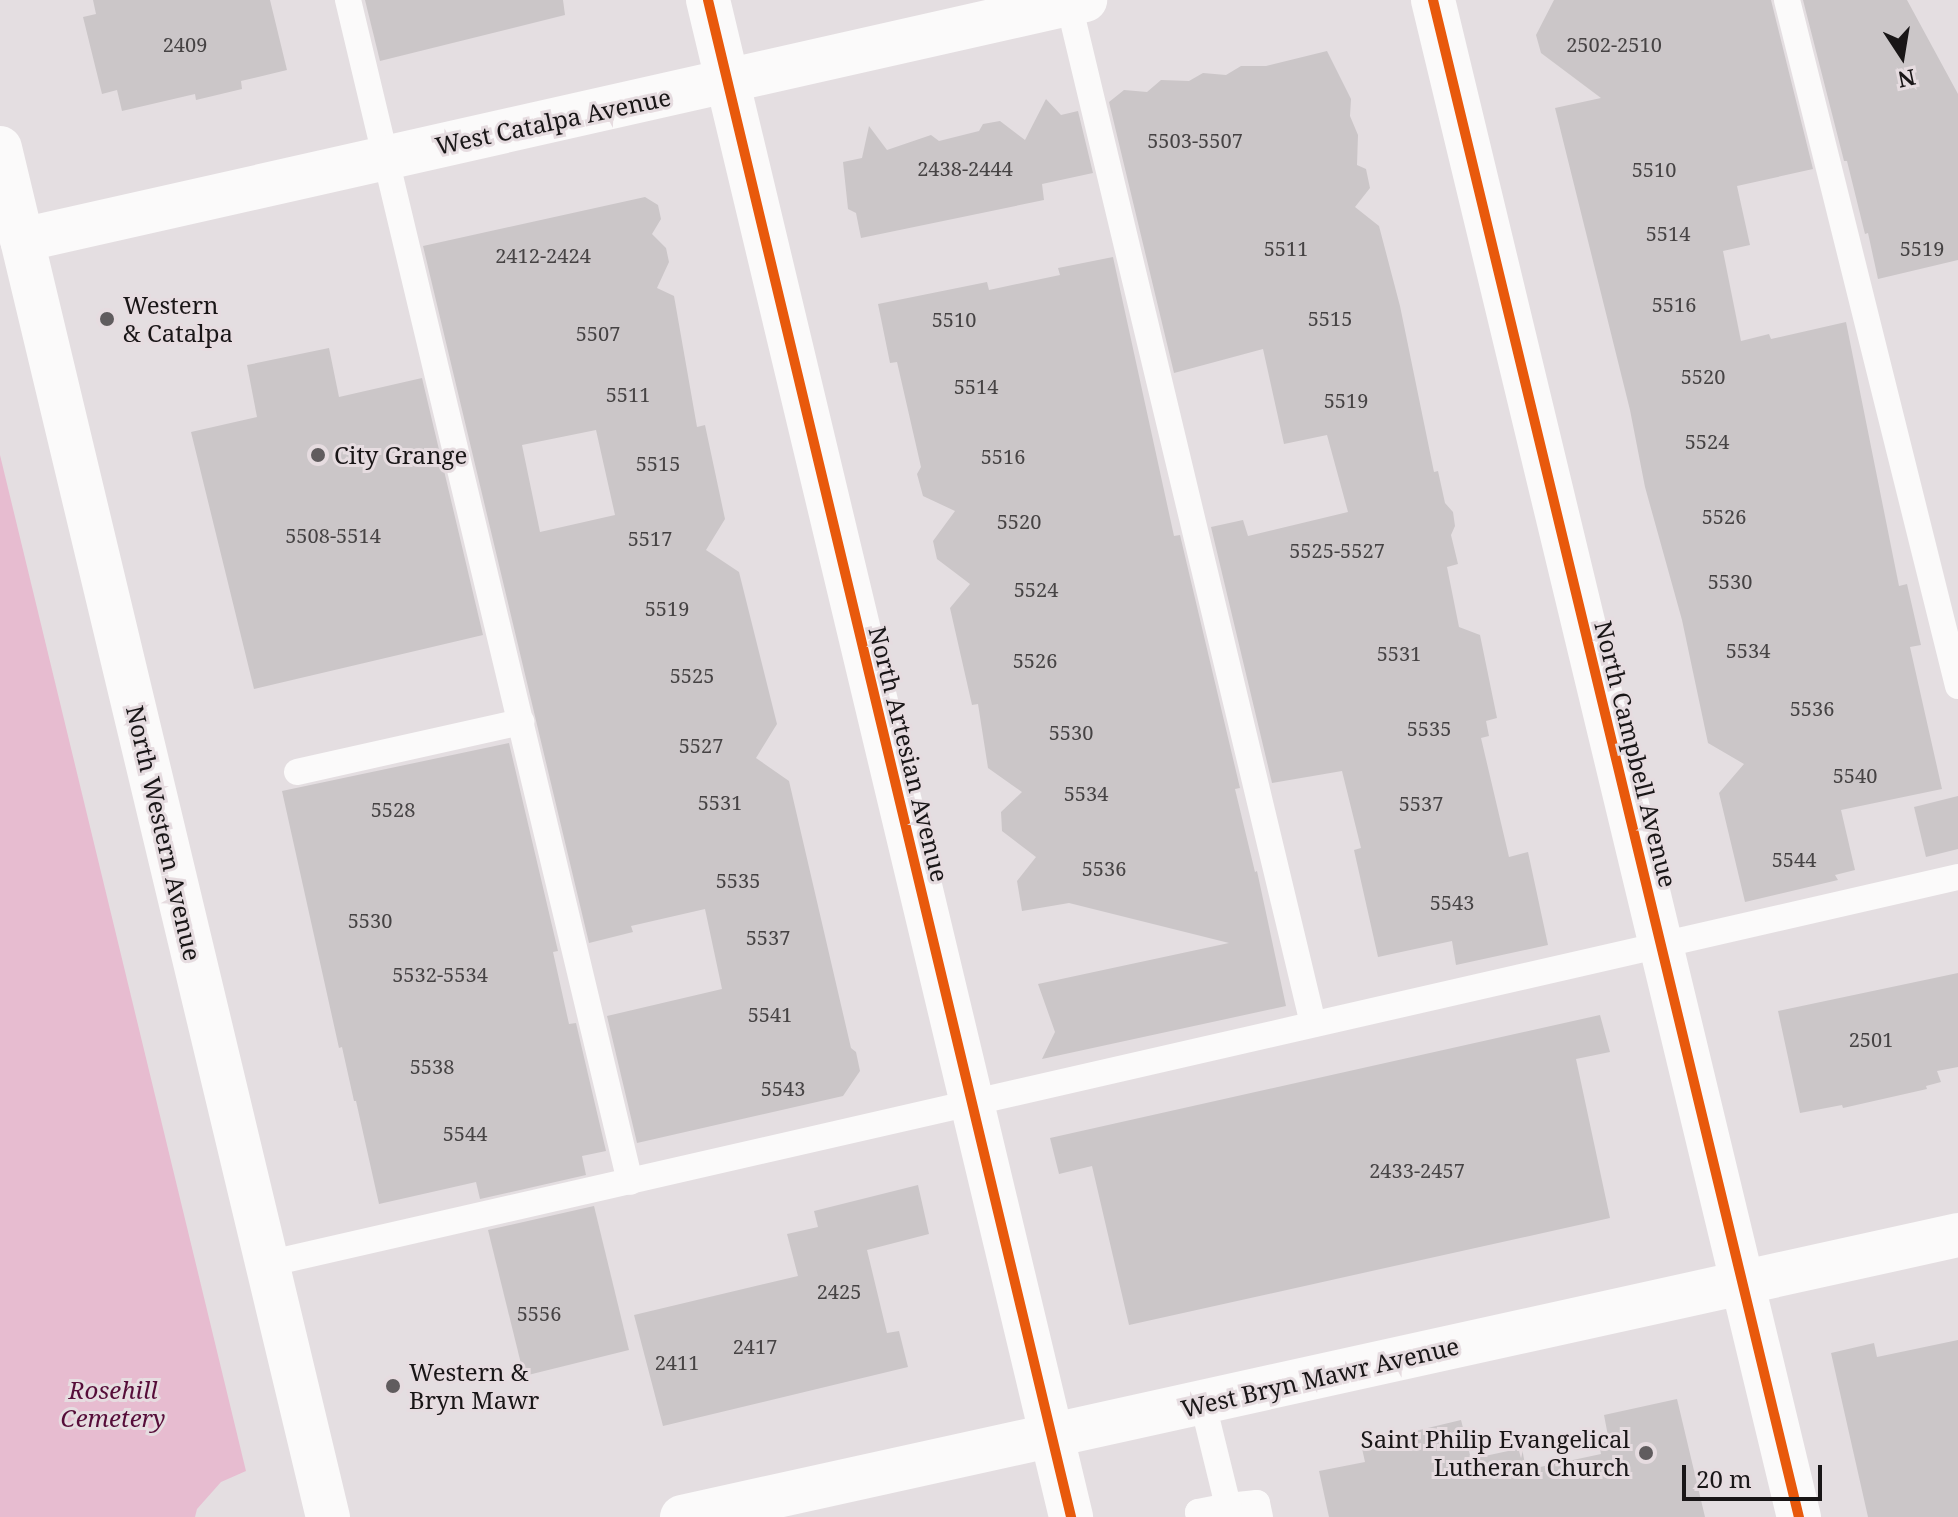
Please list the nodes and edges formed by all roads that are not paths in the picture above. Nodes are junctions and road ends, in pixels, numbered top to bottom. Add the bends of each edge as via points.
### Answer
1 (348, 0) edge
2 (708, 0) edge
3 (1433, 0) edge
4 (1787, 0) edge
5 (1074, 1) edge
6 (727, 83) junction
7 (0, 148) edge
8 (387, 157) junction
9 (22, 240) junction
10 (1958, 686) edge
11 (521, 722) junction
12 (297, 772) dead end
13 (1958, 877) edge
14 (1662, 945) junction
15 (1313, 1024) junction
16 (972, 1102) junction
17 (630, 1182) junction
18 (1958, 1235) edge
19 (267, 1264) junction
20 (1744, 1282) junction
21 (1203, 1404) junction
22 (1052, 1437) junction
23 (1228, 1506) junction
24 (698, 1515) edge
25 (328, 1517) edge
26 (1071, 1517) edge
27 (1199, 1517) edge
28 (1260, 1517) edge
29 (1799, 1517) edge

1 - 8 lane
2 - 6 street, North Artesian Avenue
3 - 14 street, North Campbell Avenue
4 - 10 lane
5 - 6 street, West Catalpa Avenue
5 - 15 lane
6 - 8 street, West Catalpa Avenue
6 - 16 street, North Artesian Avenue
7 - 9 street, North Western Avenue
8 - 9 street, West Catalpa Avenue
8 - 11 lane
9 - 19 street, North Western Avenue
11 - 12 lane
11 - 17 lane
13 - 14 lane
14 - 15 lane
14 - 20 street, North Campbell Avenue
15 - 16 lane
16 - 17 lane
16 - 22 street, North Artesian Avenue
17 - 19 lane
18 - 20 street, West Bryn Mawr Avenue
19 - 25 street, North Western Avenue
20 - 21 street, West Bryn Mawr Avenue
20 - 29 street, North Campbell Avenue
21 - 22 street, West Bryn Mawr Avenue
21 - 23 lane
22 - 24 street, West Bryn Mawr Avenue
22 - 26 street, North Artesian Avenue
23 - 27 lane via 1198,1512
23 - 28 lane via 1257,1503

